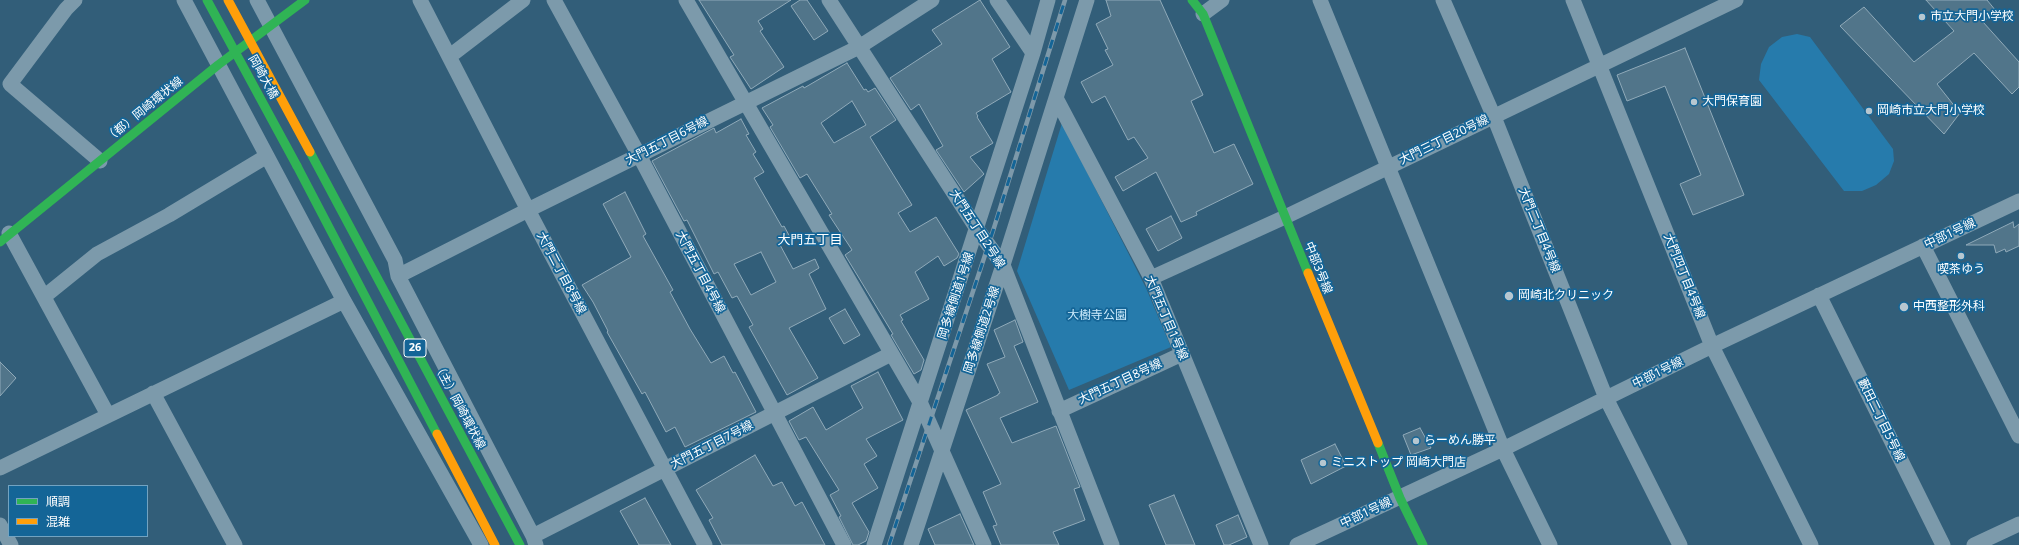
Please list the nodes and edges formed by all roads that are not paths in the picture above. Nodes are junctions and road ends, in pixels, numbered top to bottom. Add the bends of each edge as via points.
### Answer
1 (75, 0) edge
2 (184, 0) edge
3 (207, 0) edge
4 (228, 0) edge
5 (257, 0) edge
6 (305, 0) edge
7 (420, 0) edge
8 (523, 0) edge
9 (554, 0) edge
10 (686, 0) edge
11 (829, 0) edge
12 (932, 0) edge
13 (997, 0) edge
14 (1048, 0) edge
15 (1087, 0) edge
16 (1192, 0) edge
17 (1222, 0) edge
18 (1320, 0) edge
19 (1443, 0) edge
20 (1573, 0) edge
21 (1736, 0) edge
22 (1203, 14) junction
23 (271, 26) junction
24 (859, 47) junction
25 (1033, 53) junction
26 (450, 56) junction
27 (218, 65) junction
28 (1599, 65) junction
29 (1056, 98) junction
30 (745, 102) junction
31 (1494, 116) junction
32 (310, 152) joint
33 (639, 155) junction
34 (267, 156) junction
35 (100, 161) junction
36 (1388, 167) junction
37 (2019, 201) edge
38 (528, 210) junction
39 (1285, 217) junction
40 (977, 229) junction
41 (5, 237) edge
42 (1924, 246) junction
43 (1003, 266) junction
44 (398, 276) junction
45 (1151, 278) junction
46 (1819, 295) junction
47 (45, 296) junction
48 (344, 301) junction
49 (1712, 346) junction
50 (891, 354) junction
51 (1182, 354) junction
52 (153, 393) junction
53 (1606, 398) junction
54 (921, 404) junction
55 (1059, 411) junction
56 (774, 414) junction
57 (108, 415) junction
58 (2019, 436) edge
59 (1503, 449) junction
60 (942, 452) junction
61 (0, 468) edge
62 (665, 469) junction
63 (1400, 498) junction
64 (0, 524) edge
65 (2019, 524) edge
66 (534, 540) edge
67 (11, 545) edge
68 (235, 545) edge
69 (481, 545) edge
70 (496, 545) edge
71 (520, 545) edge
72 (705, 545) edge
73 (844, 545) edge
74 (874, 545) edge
75 (911, 545) edge
76 (984, 545) edge
77 (1112, 545) edge
78 (1261, 545) edge
79 (1297, 545) edge
80 (1423, 545) edge
81 (1550, 545) edge
82 (1680, 545) edge
83 (1811, 545) edge
84 (1943, 545) edge
85 (1974, 545) edge

1 - 35 street via 10,84
2 - 27 street
3 - 70 main road, 岡崎大橋 / 26, bridge via 298,166
4 - 32 main road, 岡崎大橋 / 26, bridge
5 - 23 street
6 - 23 main road, （都）岡崎環状線
7 - 26 street, 大門二丁目8号線
8 - 26 street
9 - 33 street, 大門五丁目4号線
10 - 30 street
11 - 24 street, 大門五丁目2号線
12 - 24 street, 大門五丁目6号線
13 - 25 street
14 - 25 street, 岡多線側道1号線
15 - 29 street, 岡多線側道2号線
16 - 22 main road, 中部3号線
17 - 22 street
18 - 36 street
19 - 31 street, 大門二丁目4号線
20 - 28 street, 大門四丁目4号線
21 - 28 street, 大門三丁目20号線
22 - 39 main road, 中部3号線
23 - 27 main road, （都）岡崎環状線
23 - 44 street via 395,260
24 - 30 street, 大門五丁目6号線
24 - 40 street, 大門五丁目2号線
25 - 40 street, 岡多線側道1号線
26 - 38 street, 大門二丁目8号線
27 - 34 street
27 - 35 main road, （都）岡崎環状線
28 - 31 street, 大門三丁目20号線
28 - 49 street, 大門四丁目4号線
29 - 43 street, 岡多線側道2号線
29 - 45 street, 大門五丁目1号線
30 - 33 street, 大門五丁目6号線
30 - 50 street
31 - 36 street, 大門三丁目20号線
31 - 53 street, 大門二丁目4号線
32 - 71 main road, （主）岡崎環状線 / 26
33 - 38 street, 大門五丁目6号線
33 - 56 street, 大門五丁目4号線
34 - 47 street via 169,215 97,254
34 - 48 street
35 - 41 main road, （都）岡崎環状線
36 - 39 street, 大門三丁目20号線
36 - 59 street
37 - 42 street, 中部1号線
38 - 44 street, 大門五丁目6号線
38 - 62 street, 大門二丁目8号線
39 - 45 street, 大門三丁目20号線
39 - 63 main road, 中部3号線
40 - 43 street, 大門五丁目2号線
40 - 54 street, 岡多線側道1号線
41 - 47 street
42 - 46 street, 中部1号線
42 - 58 street
43 - 55 street, 大門五丁目2号線
43 - 60 street, 岡多線側道2号線
44 - 66 street
45 - 51 street, 大門五丁目1号線
46 - 49 street, 中部1号線
46 - 84 street, 藪田二丁目5号線
47 - 57 street
48 - 52 street
48 - 69 street
49 - 53 street, 中部1号線
49 - 83 street, 大門四丁目4号線
50 - 54 street
50 - 56 street, 大門五丁目7号線
51 - 55 street, 大門五丁目8号線
51 - 78 street, 大門五丁目1号線
52 - 57 street
52 - 68 street
53 - 59 street, 中部1号線
53 - 82 street, 大門二丁目4号線
54 - 60 street
54 - 74 street, 岡多線側道1号線
55 - 77 street, 大門五丁目2号線
56 - 62 street, 大門五丁目7号線
56 - 73 street, 大門五丁目4号線
57 - 61 street
59 - 63 street, 中部1号線
59 - 81 street
60 - 75 street, 岡多線側道2号線
60 - 76 street
62 - 66 street, 大門五丁目7号線
62 - 72 street, 大門二丁目8号線
63 - 79 street, 中部1号線
63 - 80 main road, 中部3号線
64 - 67 street
65 - 85 street

